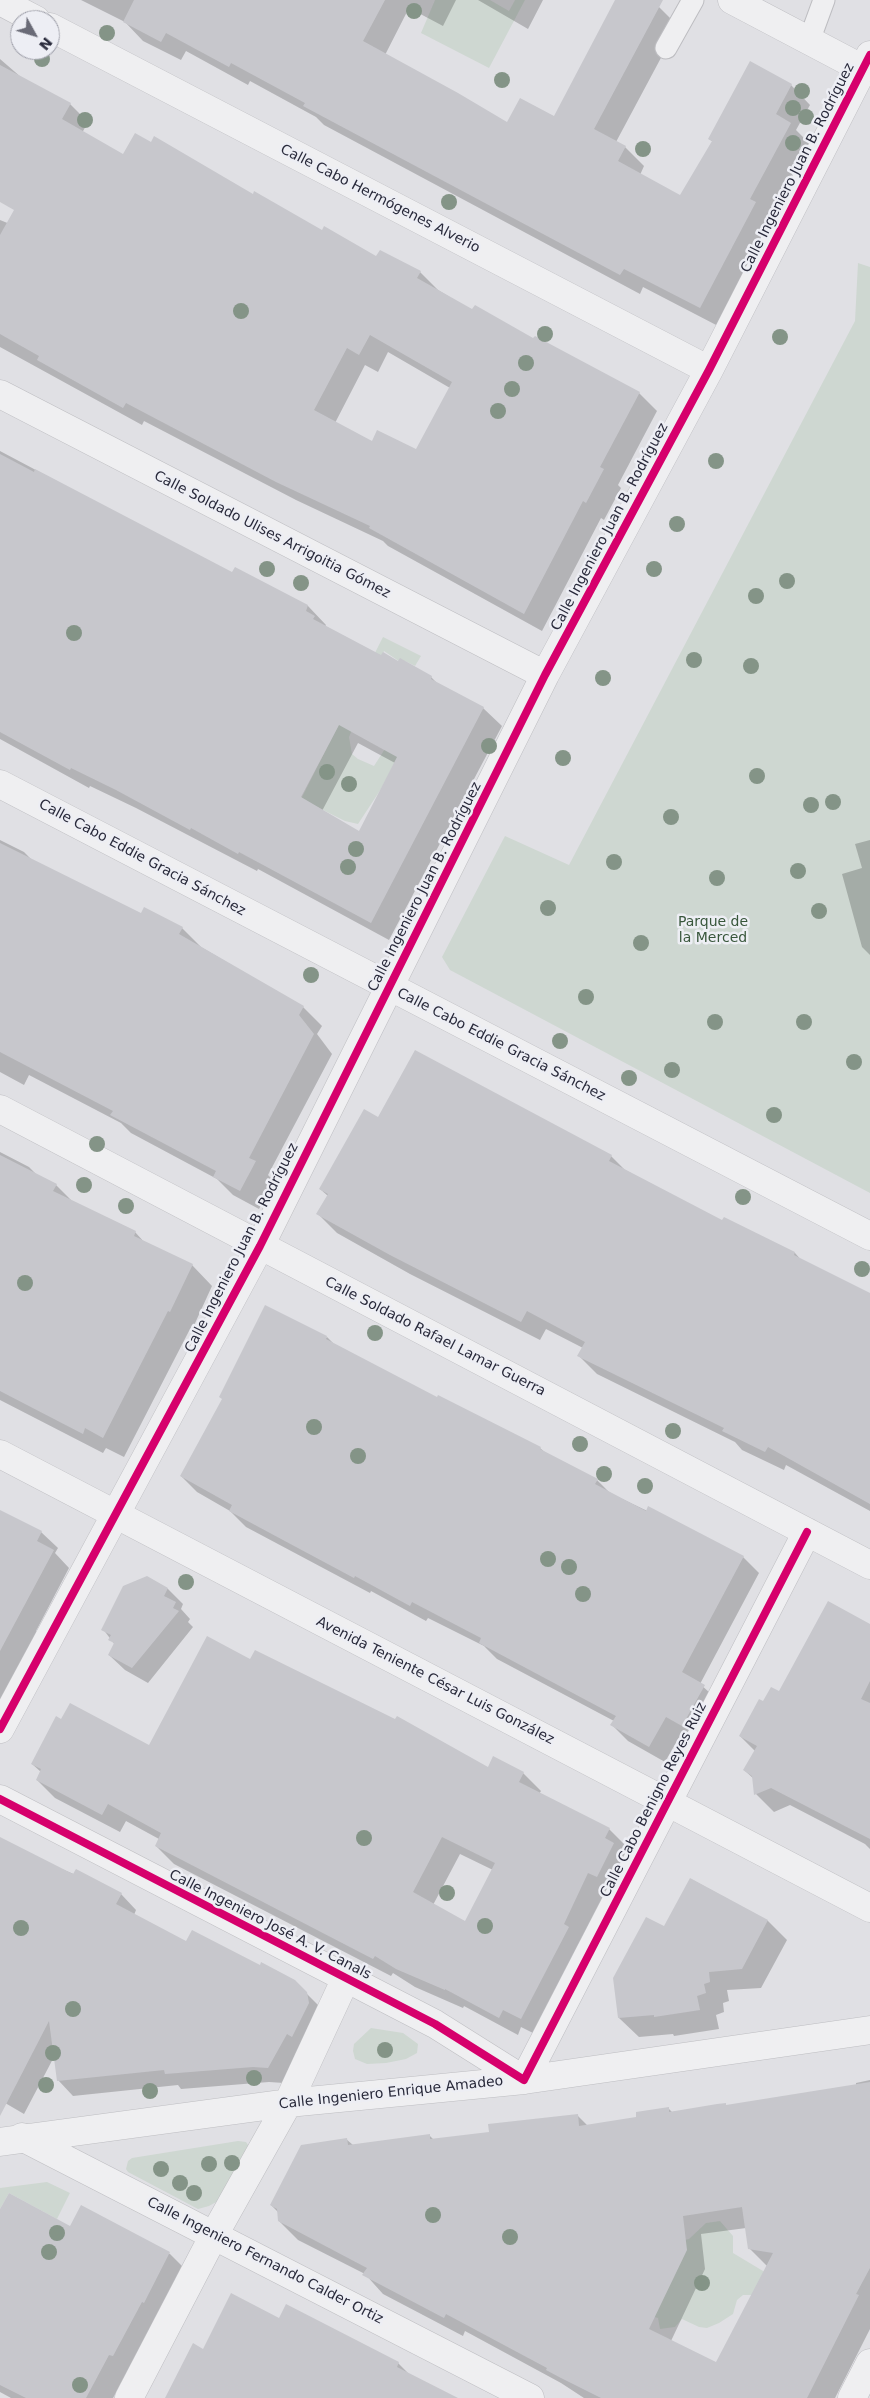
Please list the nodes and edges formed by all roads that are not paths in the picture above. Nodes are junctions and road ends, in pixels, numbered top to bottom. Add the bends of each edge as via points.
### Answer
1 (693, 0) edge
2 (732, 0) edge
3 (824, 0) edge
4 (829, 0) edge
5 (0, 1) edge
6 (17, 10) edge
7 (60, 32) edge
8 (809, 41) junction
9 (666, 48) dead end
10 (866, 62) edge
11 (709, 370) junction
12 (0, 394) edge
13 (545, 675) junction
14 (0, 784) edge
15 (389, 986) junction
16 (0, 1109) edge
17 (870, 1236) edge
18 (260, 1246) junction
19 (0, 1454) edge
20 (115, 1514) junction
21 (807, 1532) junction
22 (870, 1565) edge
23 (0, 1729) edge
24 (0, 1798) edge
25 (667, 1801) junction
26 (870, 1908) edge
27 (346, 1978) junction
28 (870, 2030) edge
29 (524, 2080) junction
30 (288, 2103) junction
31 (0, 2125) edge
32 (13, 2140) edge
33 (214, 2235) junction
34 (870, 2363) edge
35 (129, 2398) edge
36 (530, 2398) edge
37 (852, 2398) edge

1 - 9 lane
2 - 8 street
3 - 4 lane via 826,5
3 - 8 lane
5 - 6 street
7 - 11 street, Calle Cabo Hermógenes Alverio
8 - 10 street
10 - 11 street, Calle Ingeniero Juan B. Rodríguez
11 - 13 street, Calle Ingeniero Juan B. Rodríguez
12 - 13 street, Calle Soldado Ulises Arrigoitia Gómez
13 - 15 street, Calle Ingeniero Juan B. Rodríguez
14 - 15 street, Calle Cabo Eddie Gracia Sánchez
15 - 17 street, Calle Cabo Eddie Gracia Sánchez
15 - 18 street, Calle Ingeniero Juan B. Rodríguez
16 - 18 street, Calle Soldado Rafael Lamar Guerra
18 - 20 street, Calle Ingeniero Juan B. Rodríguez
18 - 21 street, Calle Soldado Rafael Lamar Guerra
19 - 20 street, Avenida Teniente César Luis González
20 - 23 street, Calle Ingeniero Juan B. Rodríguez
20 - 25 street, Avenida Teniente César Luis González
21 - 22 street, Calle Soldado Rafael Lamar Guerra
21 - 25 street, Calle Cabo Benigno Reyes Ruiz
24 - 27 street, Calle Ingeniero José A. V. Canals
25 - 26 street, Avenida Teniente César Luis González
25 - 29 street, Calle Cabo Benigno Reyes Ruiz
27 - 29 street, Calle Ingeniero José A. V. Canals via 435,2024
27 - 30 street
28 - 29 street, Calle Ingeniero Enrique Amadeo
29 - 30 street, Calle Ingeniero Enrique Amadeo
30 - 32 street, Calle Ingeniero Enrique Amadeo
30 - 33 street
31 - 32 street, Calle Ingeniero Fernando Calder Ortiz
32 - 33 street, Calle Ingeniero Fernando Calder Ortiz
33 - 35 street
33 - 36 street, Calle Ingeniero Fernando Calder Ortiz
34 - 37 street

